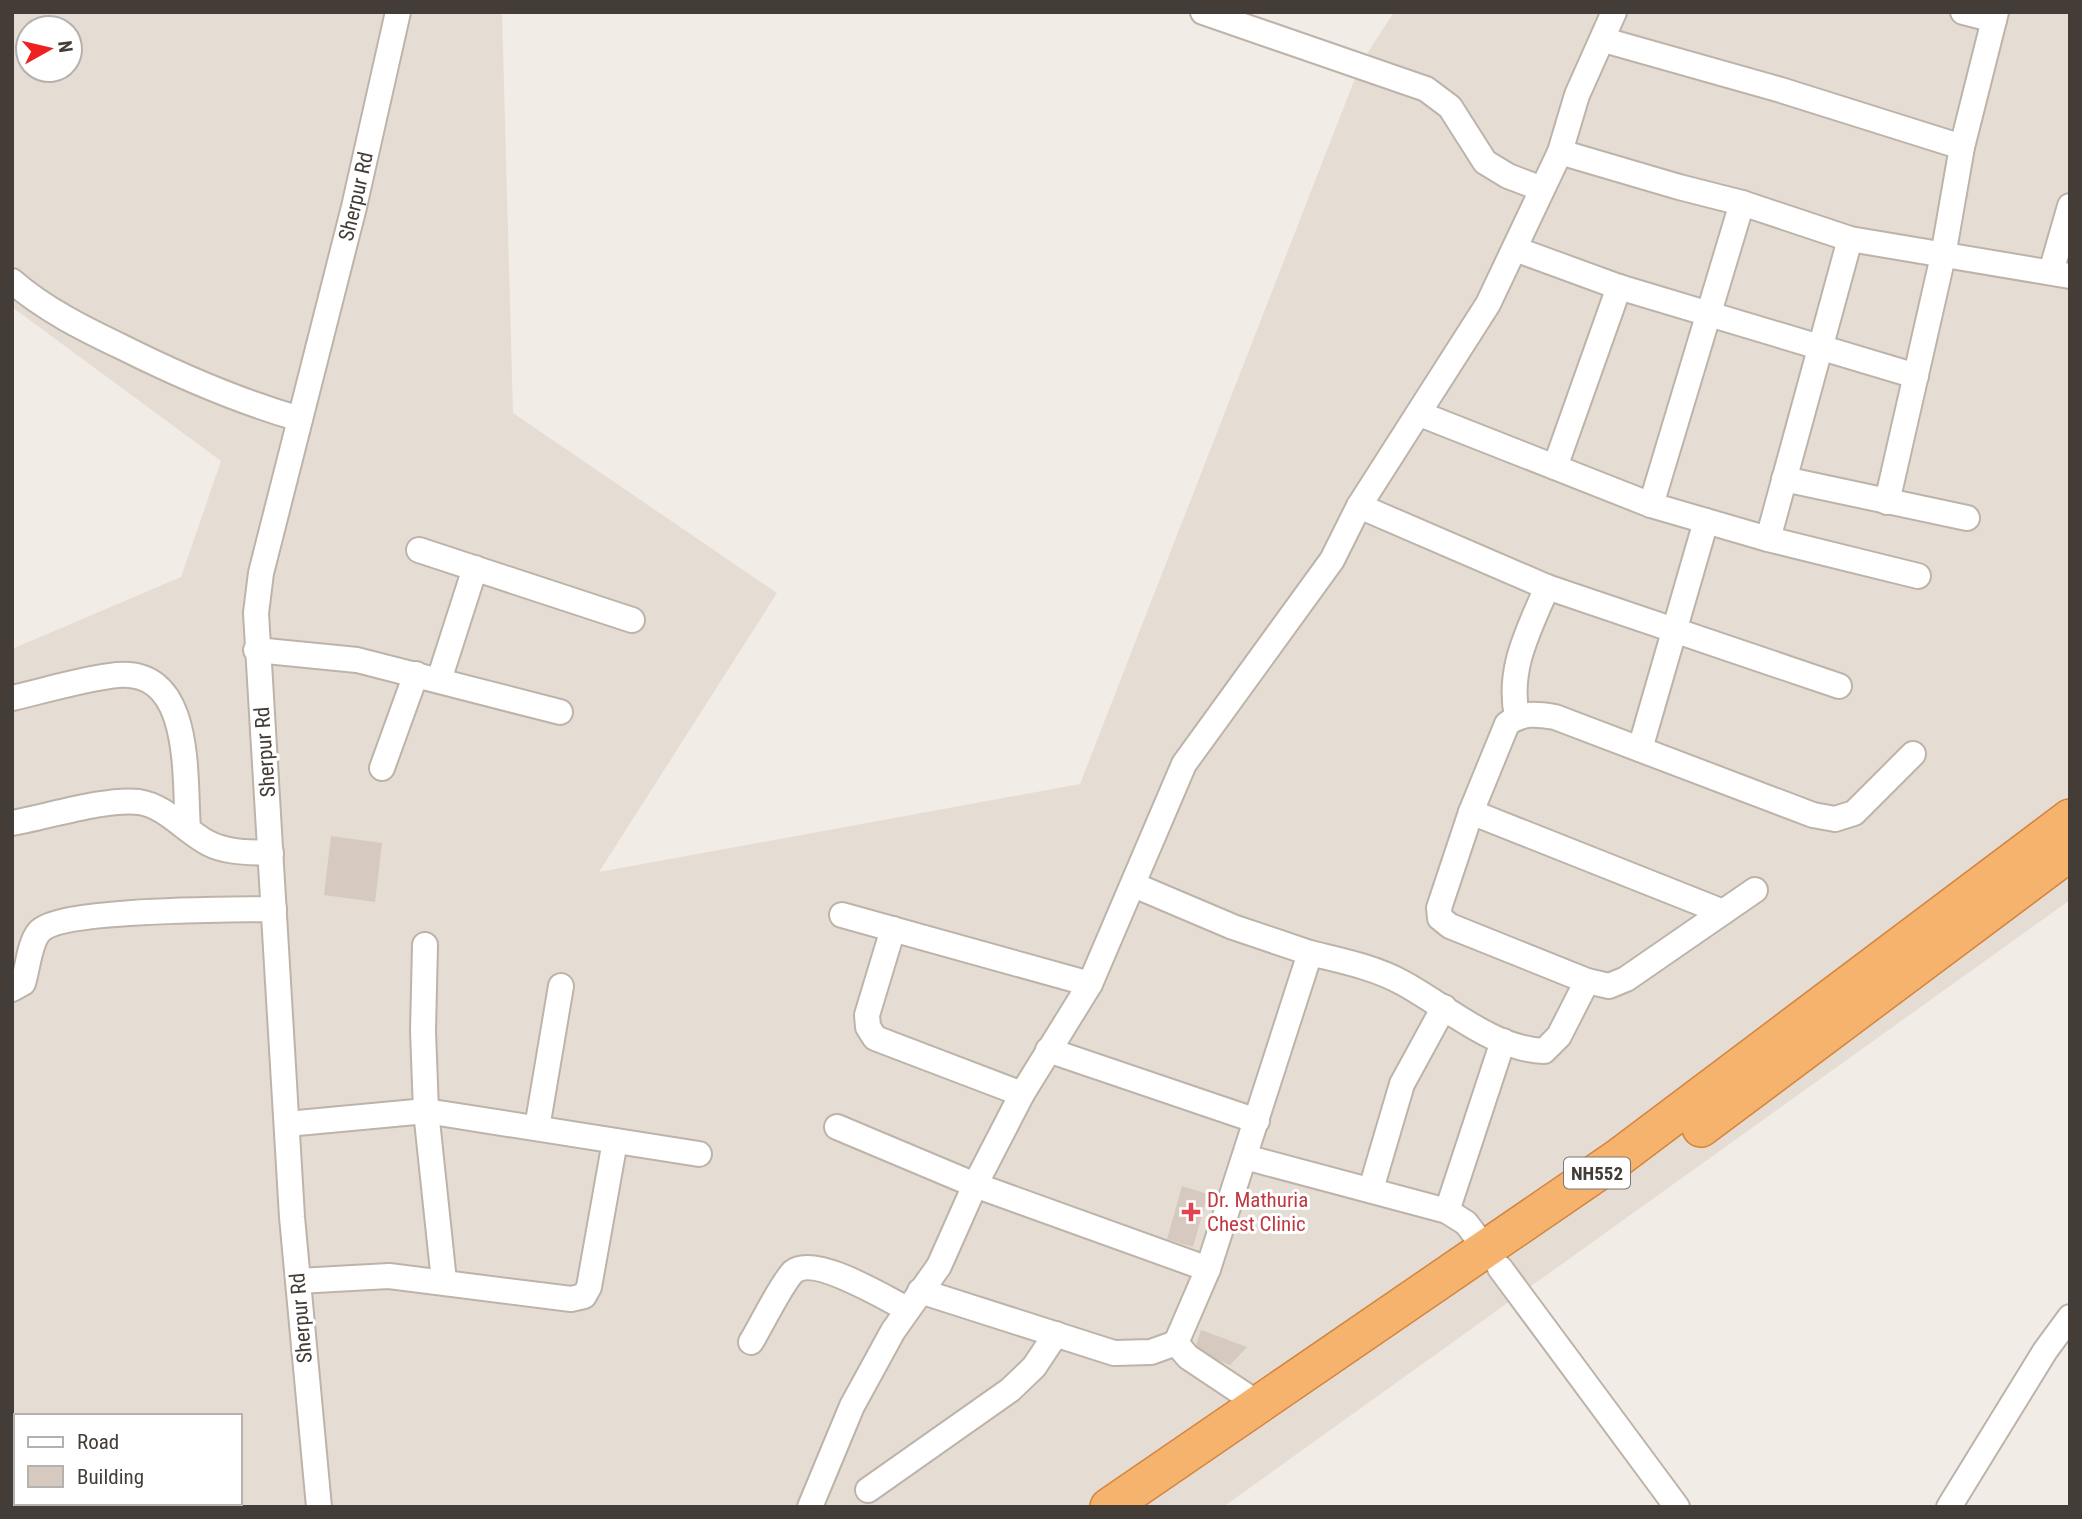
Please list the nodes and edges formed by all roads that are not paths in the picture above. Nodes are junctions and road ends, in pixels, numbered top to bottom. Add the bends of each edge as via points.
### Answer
1 (398, 12) edge
2 (1203, 12) edge
3 (1614, 12) edge
4 (1964, 12) edge
5 (1995, 16) edge
6 (1604, 40) junction
7 (1962, 147) junction
8 (1560, 152) junction
9 (1542, 189) junction
10 (1742, 203) junction
11 (2070, 207) edge
12 (1850, 239) junction
13 (1515, 249) junction
14 (1944, 256) junction
15 (2060, 274) edge
16 (12, 281) edge
17 (1619, 288) junction
18 (1709, 315) junction
19 (1819, 349) junction
20 (1916, 376) junction
21 (1420, 414) junction
22 (300, 419) junction
23 (1555, 467) junction
24 (1784, 479) junction
25 (1887, 502) junction
26 (1651, 505) junction
27 (1359, 506) junction
28 (1966, 518) dead end
29 (1706, 522) junction
30 (1768, 539) junction
31 (419, 550) dead end
32 (475, 568) junction
33 (1917, 576) dead end
34 (1547, 587) junction
35 (632, 620) dead end
36 (1674, 632) junction
37 (256, 650) junction
38 (428, 677) junction
39 (1839, 686) dead end
40 (12, 698) edge
41 (560, 712) dead end
42 (1517, 716) junction
43 (1640, 749) junction
44 (1913, 754) dead end
45 (382, 768) dead end
46 (1471, 812) junction
47 (2070, 818) edge
48 (12, 823) edge
49 (188, 829) junction
50 (2070, 852) edge
51 (271, 853) junction
52 (1134, 886) junction
53 (1755, 890) dead end
54 (274, 909) junction
55 (1723, 912) junction
56 (842, 915) dead end
57 (893, 929) junction
58 (425, 945) dead end
59 (1310, 953) junction
60 (1587, 981) junction
61 (1090, 984) junction
62 (561, 986) dead end
63 (12, 989) edge
64 (1444, 1007) junction
65 (1503, 1041) junction
66 (1048, 1050) junction
67 (1022, 1094) junction
68 (426, 1111) junction
69 (1257, 1121) junction
70 (287, 1124) junction
71 (837, 1127) dead end
72 (537, 1128) junction
73 (615, 1141) junction
74 (699, 1154) dead end
75 (1245, 1157) junction
76 (975, 1185) junction
77 (1371, 1189) junction
78 (1447, 1211) junction
79 (1493, 1258) junction
80 (1208, 1269) junction
81 (298, 1281) junction
82 (444, 1281) junction
83 (914, 1300) junction
84 (2070, 1317) edge
85 (1056, 1334) junction
86 (751, 1342) dead end
87 (1176, 1343) junction
88 (1260, 1405) junction
89 (868, 1490) dead end
90 (319, 1507) edge
91 (810, 1507) edge
92 (1109, 1507) edge
93 (1151, 1507) edge
94 (1677, 1507) edge
95 (1949, 1507) edge

1 - 22 street, Sherpur Rd
2 - 9 street via 1426,89 1450,107 1485,162
3 - 6 street
4 - 5 street
5 - 7 street
6 - 7 street
6 - 8 street via 1577,94
7 - 14 street
8 - 9 street
8 - 10 street
9 - 13 street
10 - 12 street
10 - 18 street
11 - 15 street
12 - 14 street
12 - 19 street
13 - 17 street
13 - 21 street via 1488,304
14 - 15 street
14 - 20 street
16 - 22 street via 99,336 186,379 240,402
17 - 18 street
17 - 23 street
18 - 19 street
18 - 26 street
19 - 20 street
19 - 24 street
20 - 25 street
21 - 23 street
21 - 27 street
22 - 37 street, Sherpur Rd via 261,573
23 - 26 street
24 - 25 street
24 - 30 street
25 - 28 street
26 - 29 street
27 - 34 street
27 - 52 street via 1332,560 1184,764
29 - 30 street
29 - 36 street
30 - 33 street
31 - 32 street
32 - 35 street
32 - 38 street
34 - 36 street
34 - 42 street via 1518,658 1513,697
36 - 39 street
36 - 43 street
37 - 38 street via 357,660
37 - 51 street, Sherpur Rd
38 - 41 street
38 - 45 street
40 - 49 street via 120,675 153,681 171,698 180,729
42 - 43 street via 1555,717
42 - 46 street via 1507,724
43 - 44 street via 1813,816 1836,819 1854,813
46 - 55 street
46 - 60 street via 1438,908 1440,918
47 - 79 highway, NH552
48 - 49 street via 118,802 141,803 162,811
49 - 51 street via 230,851
50 - 79 highway, NH552 via 1754,1091
51 - 54 street, Sherpur Rd
52 - 59 street
52 - 61 street
53 - 55 street
54 - 63 street via 164,911 53,923 37,934 23,983
54 - 70 street, Sherpur Rd
55 - 60 street via 1626,979 1609,986
56 - 57 street
57 - 61 street
57 - 67 street via 867,1015 875,1038
58 - 68 street
59 - 64 street via 1366,967
59 - 69 street
60 - 65 street via 1559,1036 1544,1051
61 - 66 street
62 - 72 street
64 - 65 street
64 - 77 street via 1402,1084
65 - 78 street
66 - 67 street
66 - 69 street
67 - 76 street
68 - 70 street
68 - 72 street
68 - 82 street
69 - 75 street
70 - 81 street, Sherpur Rd
71 - 76 street
72 - 73 street
73 - 74 street
73 - 82 street via 584,1296 571,1299
75 - 77 street
75 - 80 street
76 - 80 street
76 - 83 street via 939,1266
77 - 78 street
78 - 79 street via 1466,1223
79 - 88 highway, NH552
79 - 93 highway, NH552
79 - 94 street
80 - 87 street
81 - 82 street via 389,1276
81 - 90 street, Sherpur Rd
83 - 85 street
83 - 86 street via 806,1266 793,1273
83 - 91 street via 852,1406
84 - 95 street
85 - 87 street via 1114,1353 1135,1354
85 - 89 street via 1034,1367 1010,1391
87 - 88 street via 1188,1357
88 - 92 highway, NH552

